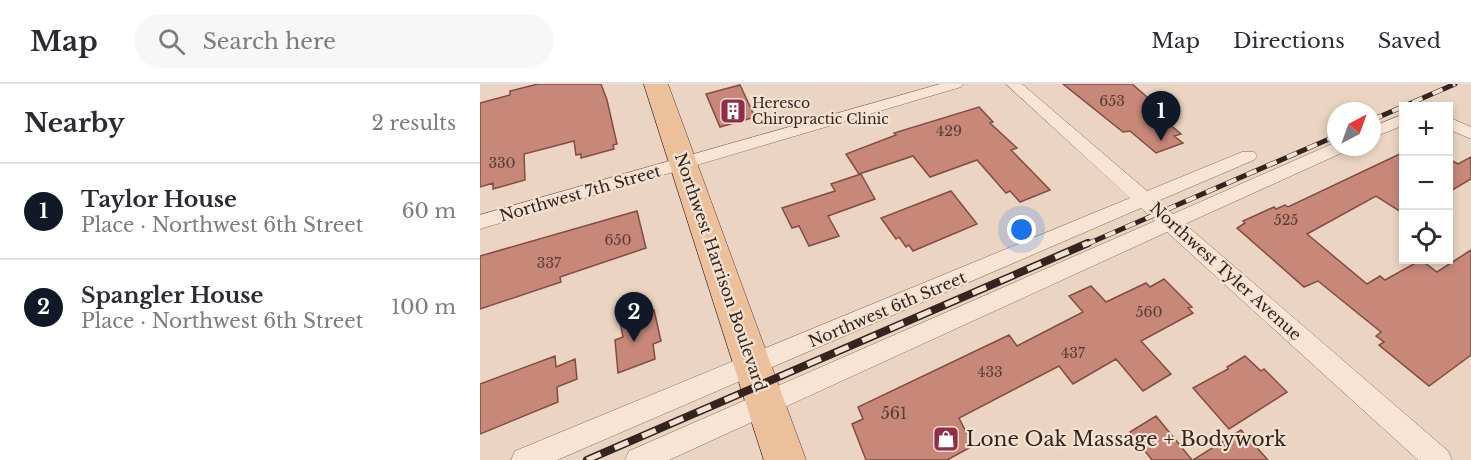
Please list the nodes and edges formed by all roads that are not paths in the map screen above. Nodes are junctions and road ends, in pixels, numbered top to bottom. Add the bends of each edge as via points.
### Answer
1 (656, 84) edge
2 (956, 84) edge
3 (1013, 84) edge
4 (1399, 121) edge
5 (1453, 124) edge
6 (1381, 129) edge
7 (1471, 134) edge
8 (1327, 153) edge
9 (1248, 156) dead end
10 (684, 163) junction
11 (1146, 200) junction
12 (480, 222) edge
13 (1171, 222) junction
14 (754, 365) junction
15 (766, 404) junction
16 (525, 460) edge
17 (639, 460) edge
18 (785, 460) edge
19 (1438, 460) edge

1 - 10 main road, Northwest Harrison Boulevard
2 - 10 street, Northwest 7th Street
3 - 11 street, Northwest Tyler Avenue
4 - 6 street
5 - 7 street
8 - 13 street
9 - 11 street, Northwest 6th Street
10 - 12 street, Northwest 7th Street
10 - 14 main road, Northwest Harrison Boulevard
11 - 13 street, Northwest Tyler Avenue
11 - 14 street, Northwest 6th Street
13 - 15 street
13 - 19 street, Northwest Tyler Avenue
14 - 15 main road, Northwest Harrison Boulevard
14 - 16 street, Northwest 6th Street
15 - 17 street
15 - 18 main road, Northwest Harrison Boulevard

